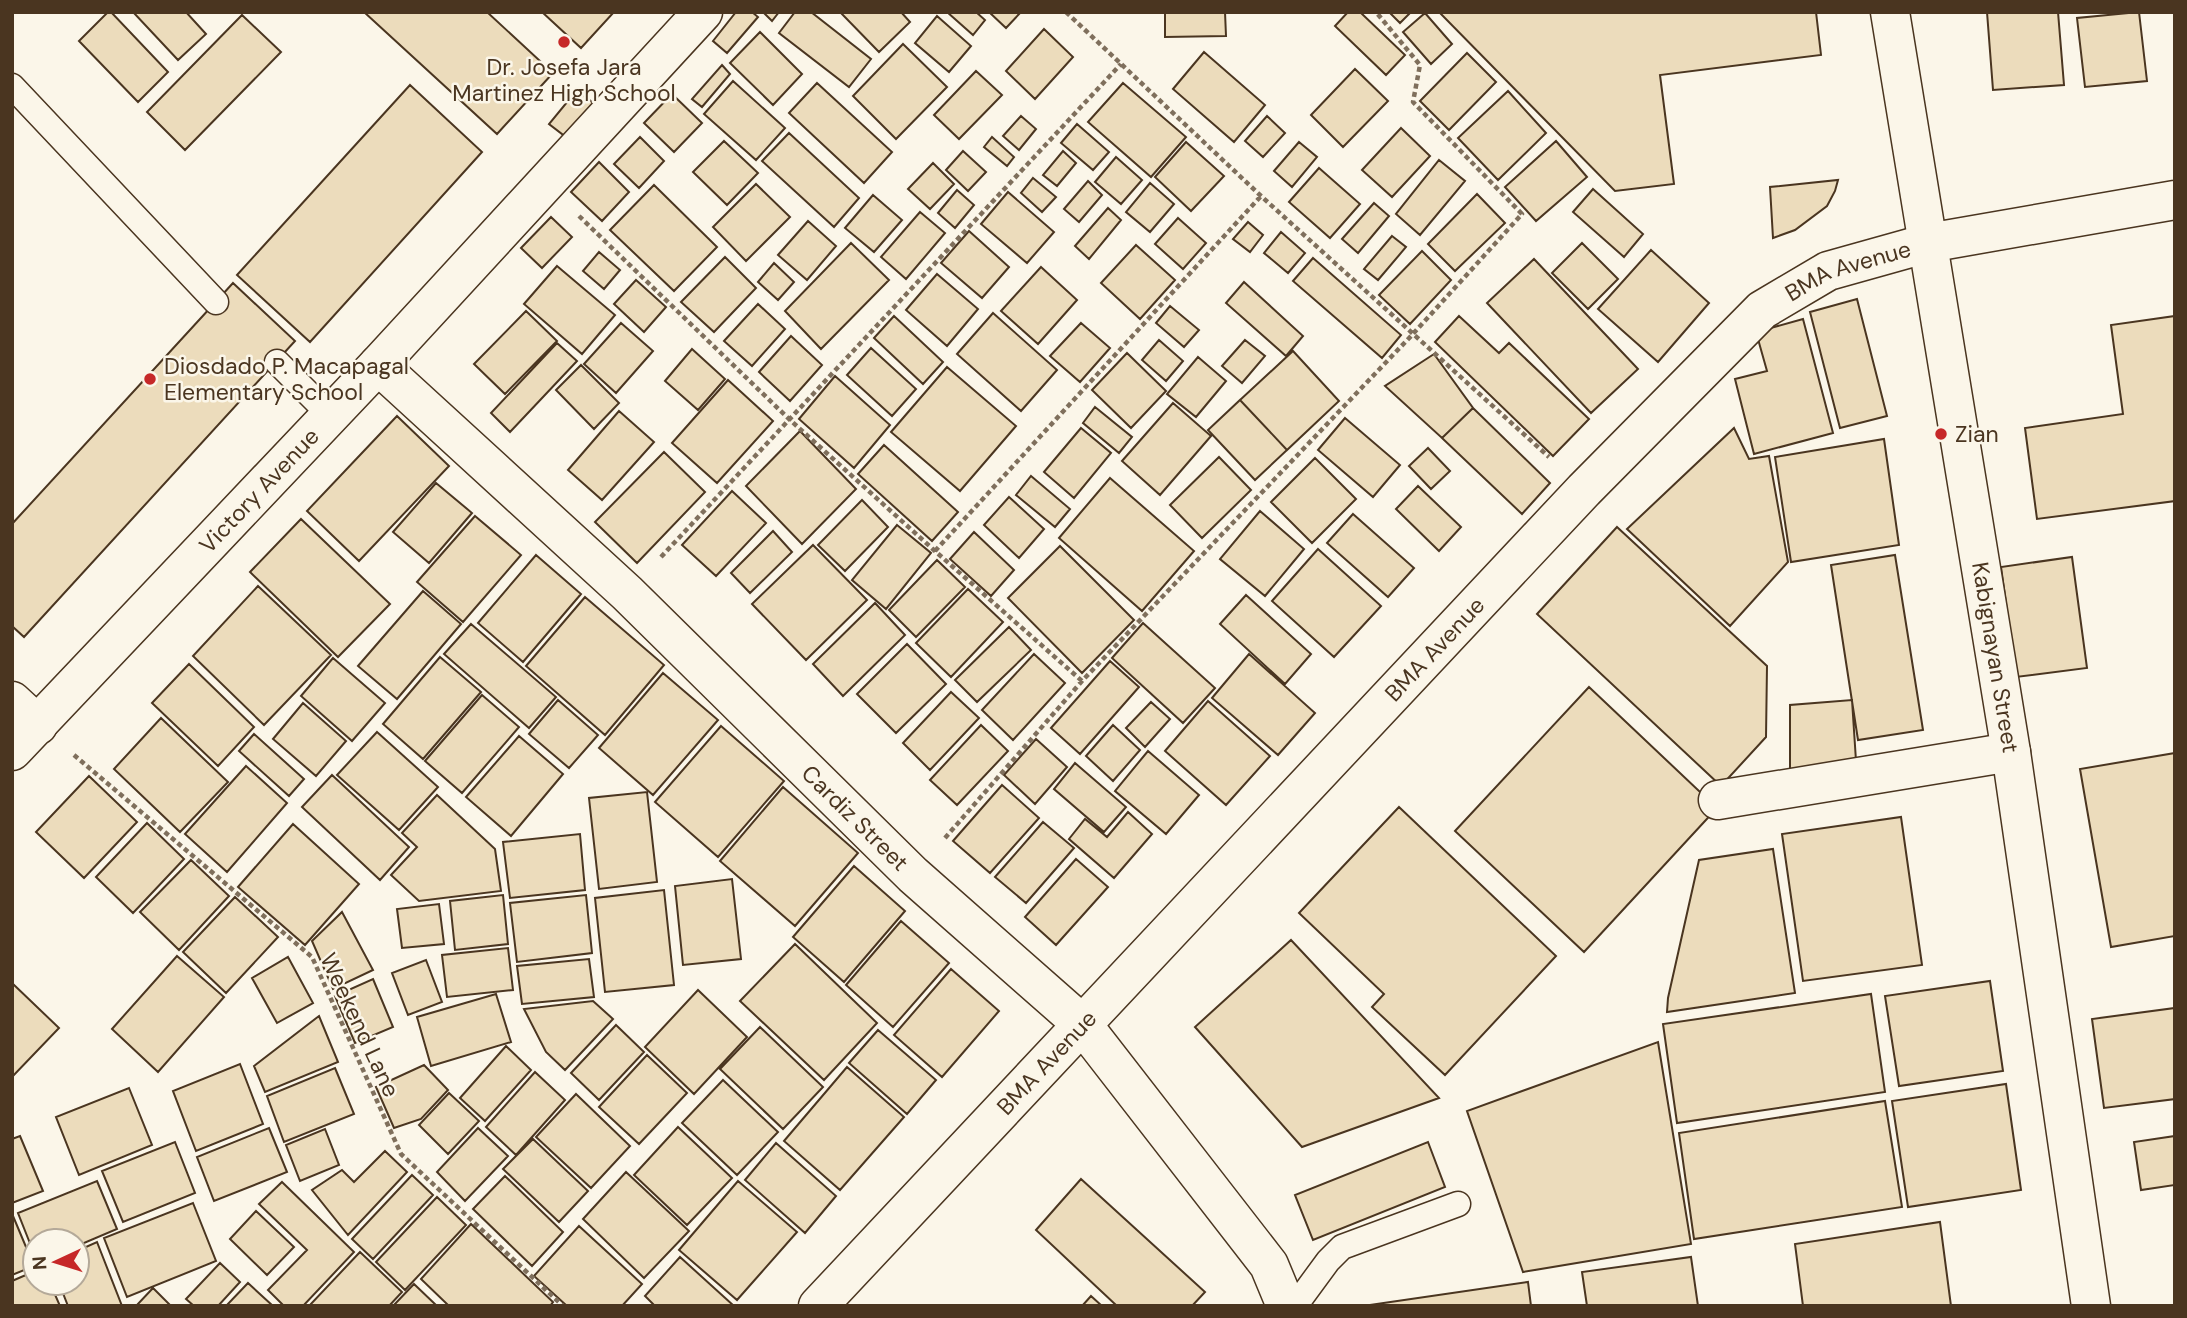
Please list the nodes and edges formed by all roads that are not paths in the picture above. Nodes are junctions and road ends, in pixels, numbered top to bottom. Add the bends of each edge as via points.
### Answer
1 (703, 12) edge
2 (1890, 12) edge
3 (12, 86) edge
4 (2175, 200) edge
5 (1928, 243) junction
6 (216, 302) dead end
7 (276, 362) dead end
8 (378, 365) junction
9 (331, 416) junction
10 (21, 726) edge
11 (2011, 752) junction
12 (1718, 800) dead end
13 (1082, 1024) junction
14 (1458, 1204) dead end
15 (818, 1306) edge
16 (1286, 1306) edge
17 (1295, 1306) edge
18 (2091, 1306) edge

1 - 8 street, Victory Avenue
2 - 5 street, Kabignayan Street
3 - 6 lane
4 - 5 street, BMA Avenue
5 - 11 street, Kabignayan Street
5 - 13 street, BMA Avenue via 1828,271 1762,310 1584,490
7 - 9 lane
8 - 9 street, Victory Avenue
8 - 13 street, Cardiz Street via 627,593 913,875
9 - 10 street, Victory Avenue
11 - 12 street
11 - 18 street, Kabignayan Street
13 - 15 street, BMA Avenue
13 - 16 street, Cardiz Street via 1269,1265
14 - 17 lane via 1342,1247

